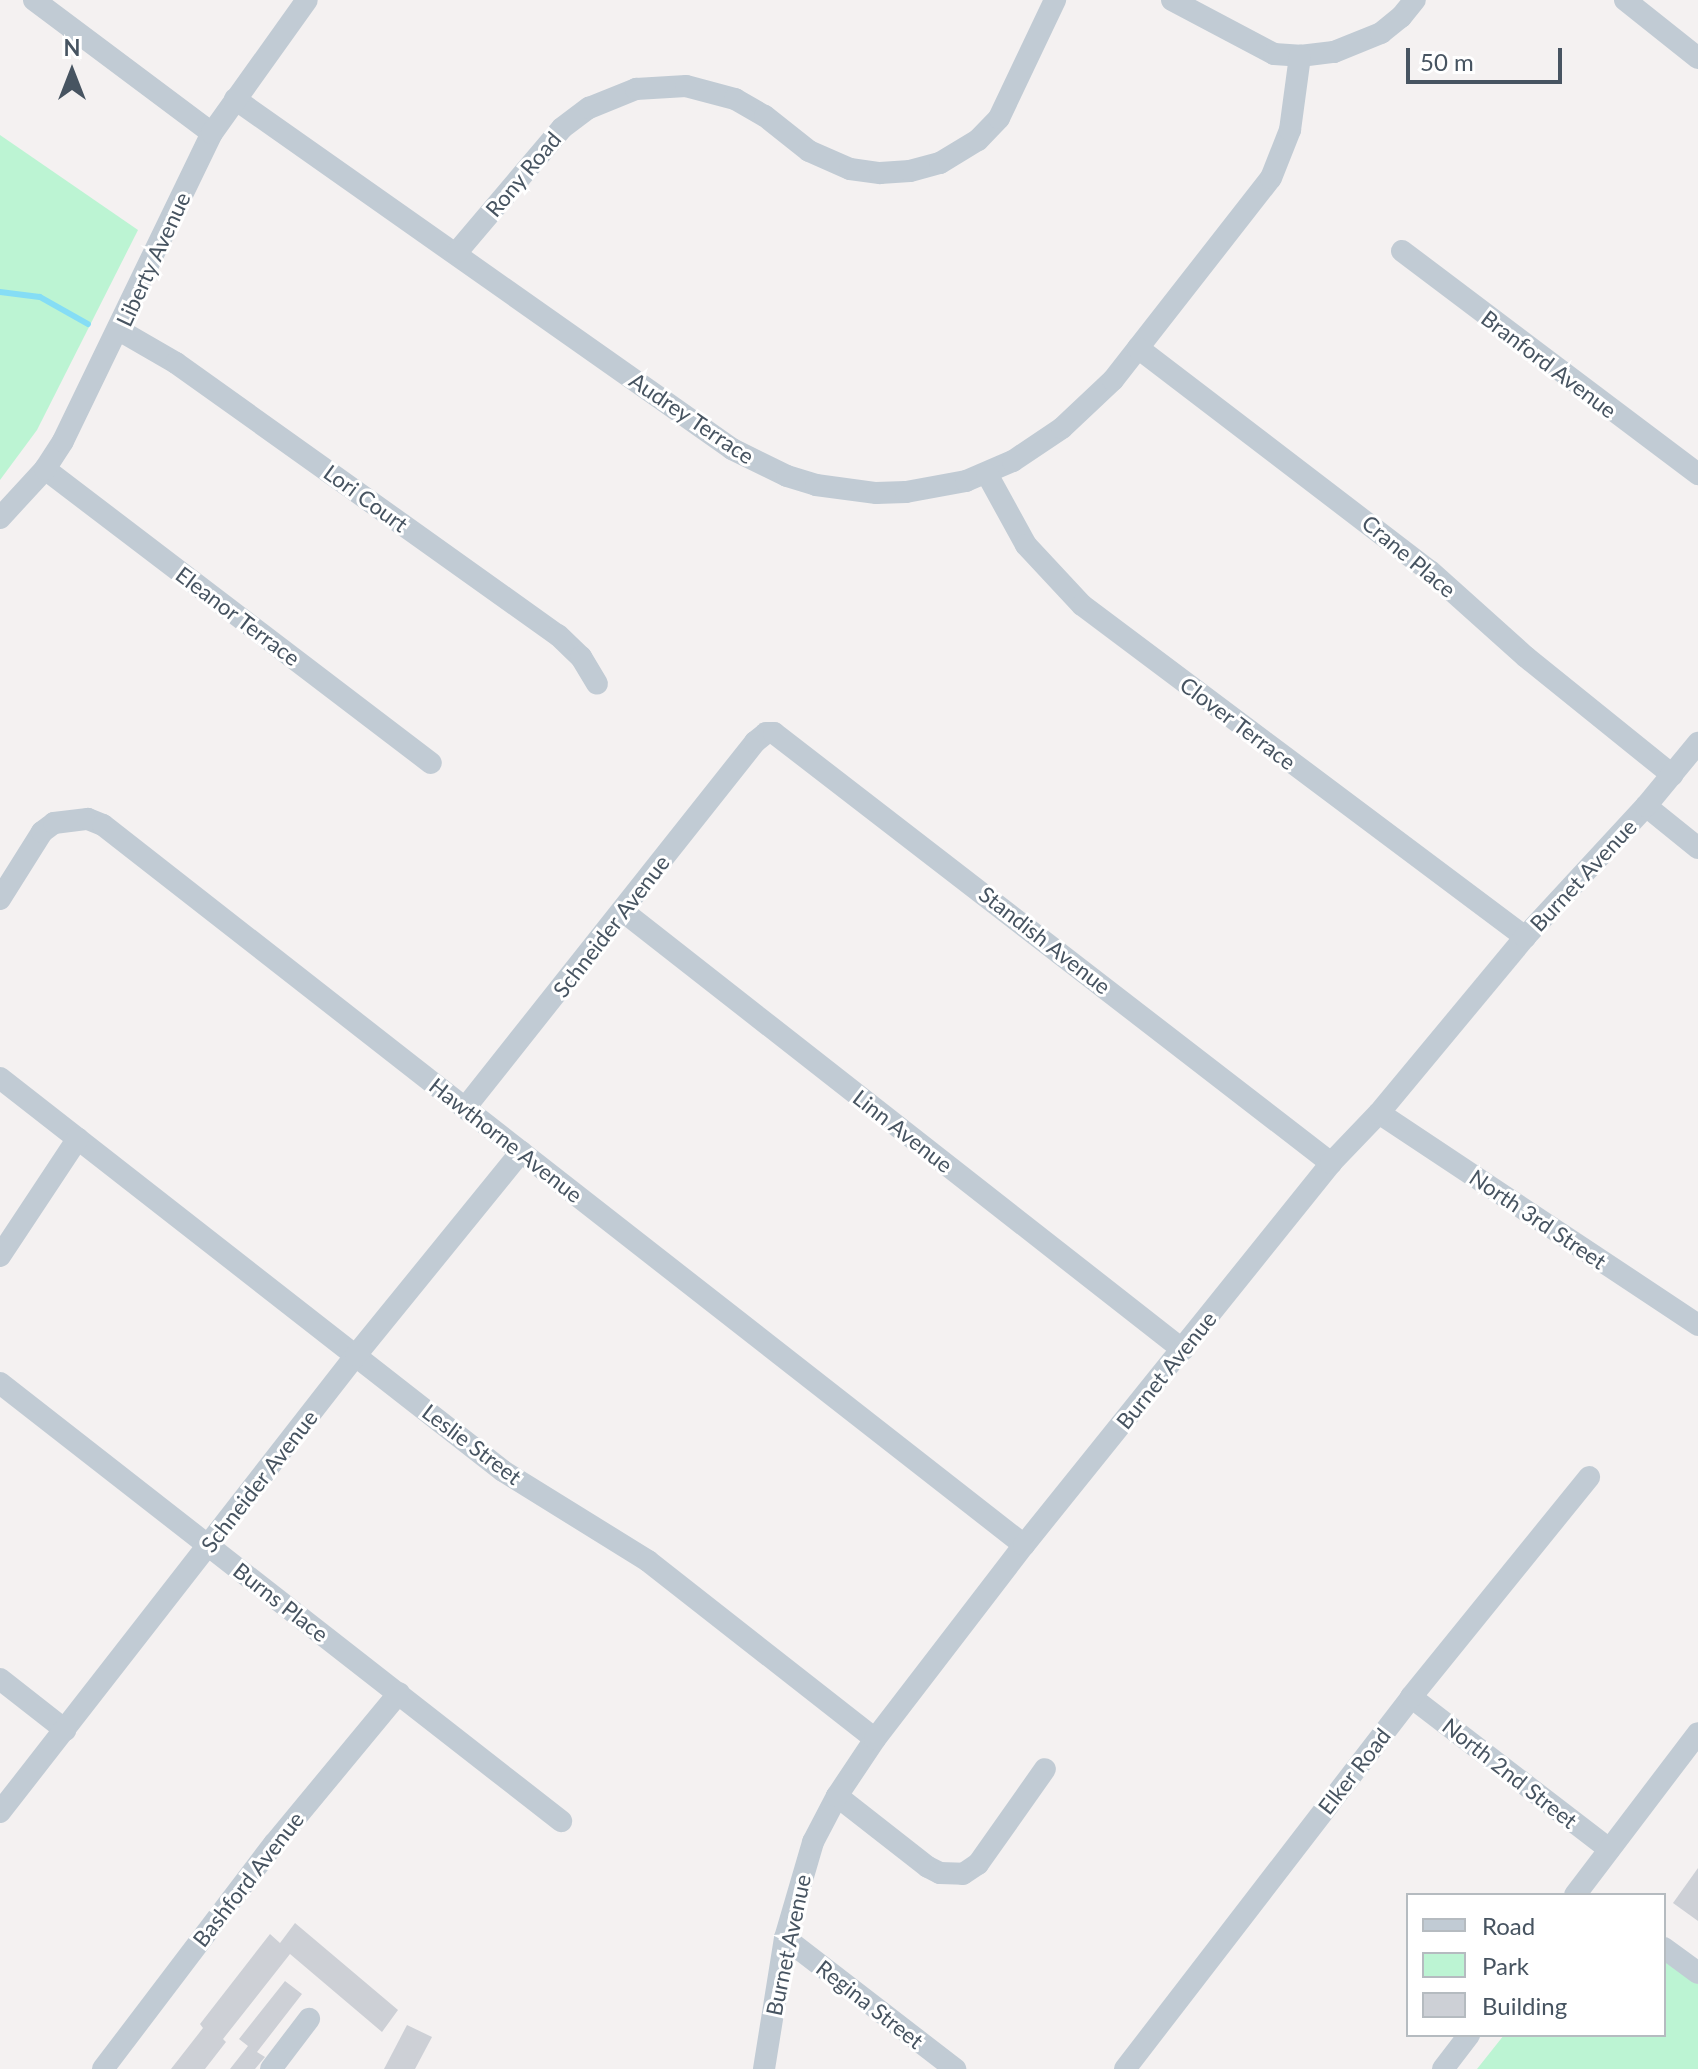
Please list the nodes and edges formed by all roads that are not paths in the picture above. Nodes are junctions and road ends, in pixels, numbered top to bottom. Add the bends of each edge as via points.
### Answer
1 (34, 0) edge
2 (307, 0) edge
3 (1055, 0) edge
4 (1172, 0) edge
5 (1415, 0) edge
6 (1625, 0) edge
7 (1697, 54) edge
8 (1300, 56) junction
9 (235, 99) junction
10 (212, 133) junction
11 (1402, 251) dead end
12 (457, 252) junction
13 (119, 330) junction
14 (1138, 348) junction
15 (45, 469) junction
16 (987, 474) junction
17 (1698, 474) edge
18 (0, 518) edge
19 (597, 684) dead end
20 (755, 742) joint
21 (1698, 743) edge
22 (431, 763) dead end
23 (1672, 775) junction
24 (1646, 806) junction
25 (1698, 848) edge
26 (0, 899) edge
27 (624, 912) junction
28 (1525, 937) junction
29 (0, 1078) edge
30 (465, 1108) junction
31 (1379, 1113) junction
32 (78, 1138) junction
33 (521, 1152) junction
34 (1331, 1163) junction
35 (0, 1256) edge
36 (1698, 1325) edge
37 (1183, 1350) junction
38 (356, 1355) junction
39 (0, 1383) edge
40 (1589, 1477) dead end
41 (1024, 1545) junction
42 (209, 1546) junction
43 (0, 1679) edge
44 (399, 1693) junction
45 (1411, 1697) junction
46 (65, 1730) junction
47 (1698, 1733) edge
48 (875, 1739) junction
49 (1045, 1769) dead end
50 (837, 1796) junction
51 (0, 1812) edge
52 (561, 1821) dead end
53 (1609, 1849) junction
54 (1582, 1893) edge
55 (785, 1938) junction
56 (1666, 1949) edge
57 (1698, 1973) edge
58 (309, 2019) dead end
59 (1467, 2037) edge
60 (1131, 2067) edge
61 (103, 2069) edge
62 (271, 2069) edge
63 (764, 2069) edge
64 (955, 2069) edge
65 (1443, 2069) edge

1 - 10 street
2 - 9 street, Liberty Avenue
3 - 12 street, Rony Road via 1010,103 978,140 940,163 895,172 850,169 809,151 735,99 686,86 636,89 589,108 562,128
4 - 8 street via 1274,54
5 - 8 street via 1381,33 1334,52
6 - 7 street
8 - 14 street, Audrey Terrace via 1290,130 1271,178
9 - 10 street, Liberty Avenue
9 - 12 street, Audrey Terrace
10 - 13 street, Liberty Avenue
11 - 17 street, Branford Avenue
12 - 16 street, Audrey Terrace via 732,449 787,476 876,493 936,488
13 - 15 street, Liberty Avenue
13 - 19 street, Lori Court via 176,363 558,635 581,657
14 - 16 street, Audrey Terrace via 1062,428
14 - 23 street, Crane Place via 1407,552
15 - 18 street, Liberty Avenue
15 - 22 street, Eleanor Terrace
16 - 28 street, Clover Terrace via 1026,545 1082,605
20 - 27 street, Schneider Avenue
20 - 34 street, Standish Avenue via 774,733 816,762
21 - 23 street, Burnet Avenue
23 - 24 street, Burnet Avenue
24 - 25 street
24 - 28 street, Burnet Avenue
26 - 30 street, Hawthorne Avenue via 42,832 54,823 88,819 103,825
27 - 30 street, Schneider Avenue
27 - 37 street, Linn Avenue
28 - 31 street, Burnet Avenue
29 - 32 street
30 - 33 street, Hawthorne Avenue
31 - 34 street, Burnet Avenue
31 - 36 street, North 3rd Street
32 - 35 street
32 - 38 street, Leslie Street
33 - 38 street, Schneider Avenue
33 - 41 street, Hawthorne Avenue
34 - 37 street, Burnet Avenue
37 - 41 street, Burnet Avenue
38 - 42 street, Schneider Avenue
38 - 48 street, Leslie Street via 503,1471 648,1561
39 - 42 street, Burns Place
40 - 45 street, Elker Road
41 - 48 street, Burnet Avenue
42 - 44 street, Burns Place
42 - 46 street, Schneider Avenue
43 - 46 street
44 - 52 street, Burns Place
44 - 61 street, Bashford Avenue via 274,1844
45 - 53 street, North 2nd Street
45 - 60 street, Elker Road
46 - 51 street, Schneider Avenue
47 - 53 street
48 - 50 street, Burnet Avenue
49 - 50 street via 978,1864 963,1874 928,1867
50 - 55 street, Burnet Avenue via 813,1842
53 - 54 street
55 - 63 street, Burnet Avenue
55 - 64 street, Regina Street
56 - 57 street
58 - 62 street
59 - 65 street

